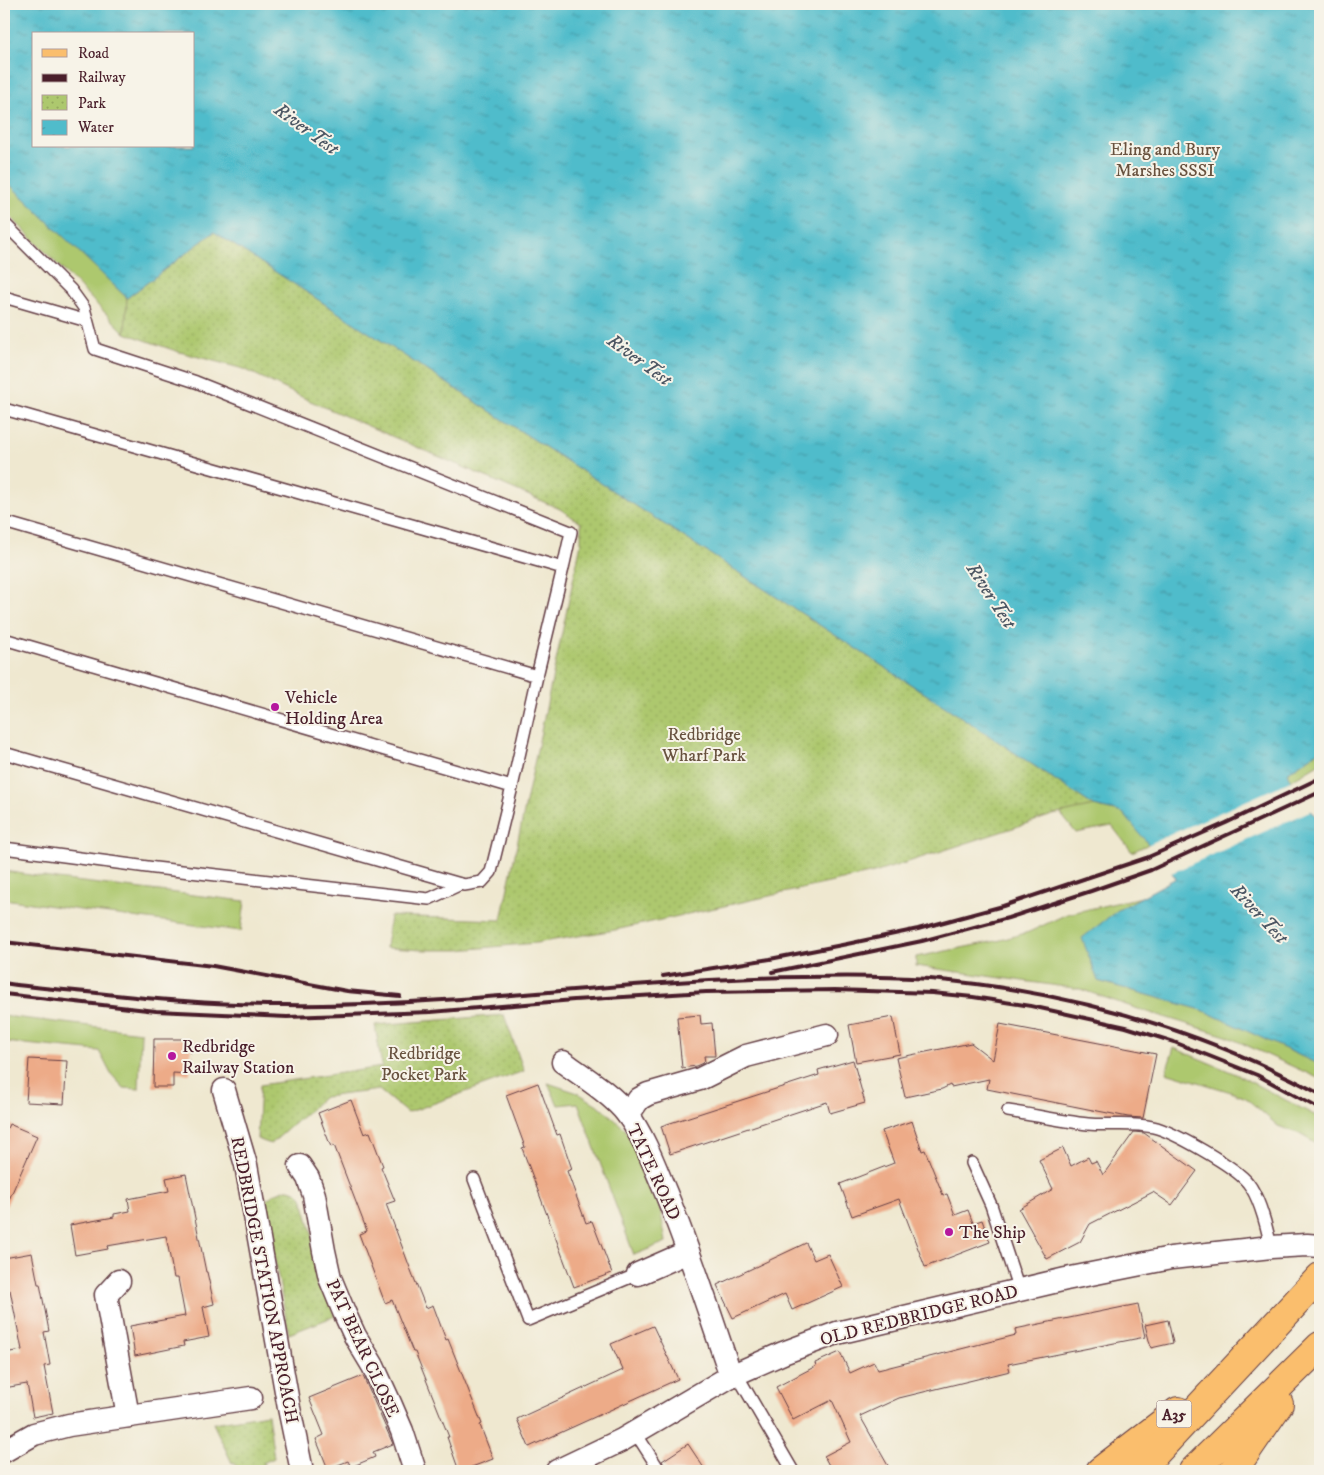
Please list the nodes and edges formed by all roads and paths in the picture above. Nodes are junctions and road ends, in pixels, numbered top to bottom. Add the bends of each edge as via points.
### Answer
1 (4, 223) edge
2 (4, 296) edge
3 (87, 321) junction
4 (4, 408) edge
5 (4, 522) edge
6 (563, 568) junction
7 (4, 639) edge
8 (537, 676) junction
9 (4, 753) edge
10 (512, 787) junction
11 (4, 848) edge
12 (460, 884) junction
13 (827, 1035) dead end
14 (563, 1062) dead end
15 (224, 1090) dead end
16 (1008, 1111) dead end
17 (628, 1115) junction
18 (972, 1163) dead end
19 (300, 1166) dead end
20 (474, 1178) dead end
21 (1314, 1246) edge
22 (1271, 1247) junction
23 (688, 1252) junction
24 (638, 1274) joint
25 (1320, 1277) edge
26 (119, 1281) dead end
27 (1019, 1290) junction
28 (1317, 1349) edge
29 (1247, 1356) junction
30 (734, 1374) junction
31 (251, 1398) dead end
32 (128, 1416) junction
33 (635, 1432) junction
34 (4, 1451) edge
35 (302, 1471) edge
36 (415, 1471) edge
37 (558, 1471) edge
38 (660, 1471) edge
39 (794, 1471) edge
40 (1100, 1471) edge
41 (1139, 1471) edge
42 (1193, 1471) edge
43 (1233, 1471) edge

1 - 3 lane via 71,290 84,308
2 - 3 lane
3 - 6 lane via 95,349 196,382 571,532
4 - 6 lane
5 - 8 lane
6 - 8 lane
7 - 10 lane
8 - 10 lane
9 - 12 lane
10 - 12 lane via 491,872 482,882
11 - 12 lane via 429,899
13 - 17 street via 746,1056 700,1079 648,1094 639,1099
14 - 17 street, TATE ROAD via 590,1080
15 - 35 street, REDBRIDGE STATION APPROACH via 246,1165
16 - 22 lane via 1089,1124 1153,1127 1172,1133 1236,1172 1248,1183 1264,1217
17 - 23 street, TATE ROAD via 648,1151
18 - 27 lane via 991,1205
19 - 36 street, PAT BEAR CLOSE via 314,1195 330,1278 355,1336 390,1403
20 - 24 lane via 528,1320
21 - 22 street, OLD REDBRIDGE ROAD
22 - 27 street, OLD REDBRIDGE ROAD via 1171,1258
23 - 24 street
23 - 30 street, TATE ROAD
25 - 29 main road, A35
26 - 32 street via 106,1295
27 - 30 street, OLD REDBRIDGE ROAD via 837,1333
28 - 42 main road
28 - 43 main road
29 - 40 main road, A35
29 - 41 main road, A35
30 - 33 street, OLD REDBRIDGE ROAD
30 - 39 lane
31 - 32 street
32 - 34 street via 40,1432
33 - 37 street, OLD REDBRIDGE ROAD
33 - 38 lane

